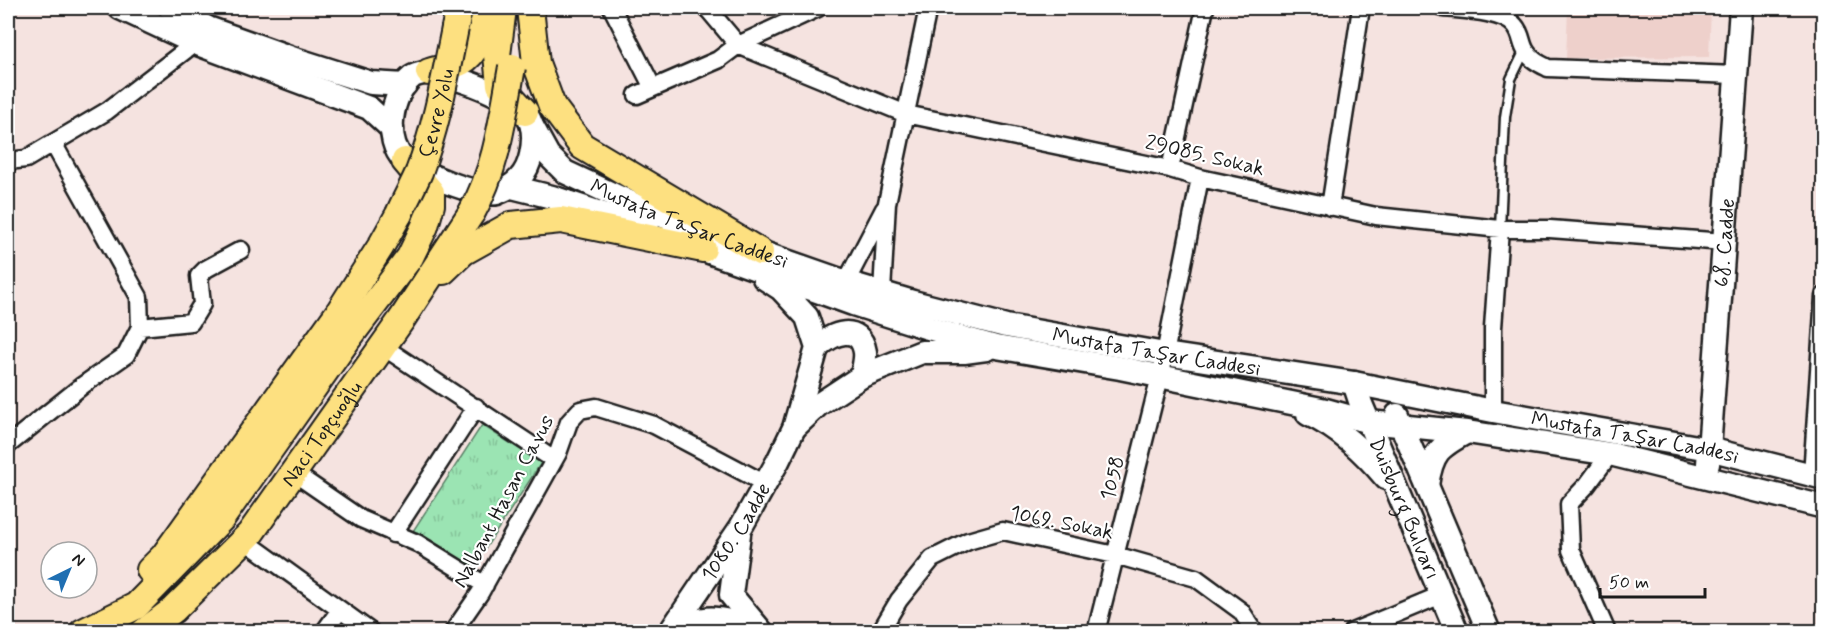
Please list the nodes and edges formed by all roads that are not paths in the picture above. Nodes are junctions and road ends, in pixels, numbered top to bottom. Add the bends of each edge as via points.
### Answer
1 (120, 8) edge
2 (170, 8) edge
3 (487, 8) edge
4 (503, 8) edge
5 (519, 8) edge
6 (530, 8) edge
7 (612, 8) edge
8 (818, 8) edge
9 (928, 8) edge
10 (1205, 8) edge
11 (1361, 8) edge
12 (1453, 8) edge
13 (1741, 8) edge
14 (713, 9) edge
15 (457, 18) edge
16 (202, 35) junction
17 (738, 45) junction
18 (1525, 50) junction
19 (429, 72) junction
20 (1736, 75) junction
21 (405, 86) junction
22 (653, 88) junction
23 (637, 95) dead end
24 (906, 114) junction
25 (528, 119) junction
26 (392, 129) junction
27 (54, 143) junction
28 (8, 161) edge
29 (405, 161) junction
30 (1170, 170) junction
31 (1200, 178) junction
32 (502, 191) junction
33 (887, 203) junction
34 (1330, 207) junction
35 (1500, 229) junction
36 (1725, 242) junction
37 (703, 249) junction
38 (241, 250) dead end
39 (751, 258) junction
40 (846, 282) junction
41 (420, 291) junction
42 (882, 292) junction
43 (1824, 296) edge
44 (140, 327) junction
45 (382, 346) junction
46 (817, 348) junction
47 (1001, 348) junction
48 (1162, 367) junction
49 (862, 376) junction
50 (1354, 383) junction
51 (1397, 393) junction
52 (1285, 402) junction
53 (476, 407) junction
54 (1493, 411) junction
55 (1369, 422) junction
56 (1402, 425) junction
57 (794, 428) junction
58 (1467, 432) junction
59 (8, 445) edge
60 (1709, 449) junction
61 (1610, 454) junction
62 (554, 460) junction
63 (294, 472) junction
64 (1818, 477) edge
65 (1707, 479) junction
66 (764, 483) junction
67 (1427, 485) junction
68 (1398, 492) junction
69 (1824, 507) edge
70 (741, 527) junction
71 (393, 534) junction
72 (244, 540) junction
73 (1115, 555) junction
74 (215, 570) junction
75 (485, 585) junction
76 (1442, 595) junction
77 (340, 610) junction
78 (761, 631) edge
79 (77, 632) edge
80 (83, 632) edge
81 (144, 632) edge
82 (324, 632) edge
83 (371, 632) edge
84 (453, 632) edge
85 (672, 632) edge
86 (880, 632) edge
87 (1096, 632) edge
88 (1255, 632) edge
89 (1352, 632) edge
90 (1457, 632) edge
91 (1489, 632) edge
92 (1607, 632) edge

1 - 16 main road
2 - 16 main road
3 - 19 main road via 481,37 470,55 462,62
4 - 25 main road via 497,55 500,85
5 - 41 main road, Naci Topçuoğlu, bridge via 496,149 479,199
6 - 39 main road via 536,63 552,106 582,146
7 - 22 street
8 - 17 street
9 - 24 street
10 - 30 street
11 - 34 street
12 - 18 street via 1501,16 1515,25
13 - 20 main road, 68. Cadde
14 - 17 street, 29085. Sokak
15 - 79 main road, Çevre Yolu, bridge via 430,141 418,174 381,246 339,312 164,556
16 - 21 main road via 371,83
16 - 26 main road via 369,108
16 - 27 street via 107,111
17 - 22 street via 718,60
17 - 24 street, 29085. Sokak
18 - 20 street via 1534,61 1548,68
18 - 35 lane via 1511,79 1505,117
19 - 21 main road via 412,76
19 - 25 main road via 491,90
20 - 36 main road, 68. Cadde
21 - 26 main road via 393,114
22 - 23 street
24 - 30 street, 29085. Sokak
24 - 33 street
25 - 32 main road via 534,140 529,165
25 - 39 main road, Mustafa Taşar Caddesi via 548,155 565,172
26 - 29 main road via 397,150
27 - 28 street via 26,159
27 - 44 street via 139,297
29 - 32 main road via 459,187
29 - 80 main road via 430,192 431,205 410,257 215,526 136,606
30 - 31 street, 29085. Sokak
31 - 34 street, 29085. Sokak
31 - 48 street, 1058
32 - 37 main road, Mustafa Taşar Caddesi via 594,211
32 - 74 main road via 472,196 450,218 301,444 242,524
33 - 40 street
33 - 42 street
34 - 35 street, 29085. Sokak via 1376,216
35 - 36 street, 29085. Sokak
35 - 54 street via 1493,328
36 - 60 main road, 68. Cadde
37 - 39 main road, Mustafa Taşar Caddesi
37 - 41 main road via 561,220 512,225 464,252
38 - 44 street via 199,276 202,304 191,322
39 - 40 main road, Mustafa Taşar Caddesi
39 - 46 main road via 807,317
39 - 47 main road, Mustafa Taşar Caddesi via 853,304
40 - 42 main road, Mustafa Taşar Caddesi
41 - 45 main road, Naci Topçuoğlu
42 - 48 main road, Mustafa Taşar Caddesi
43 - 64 street
44 - 59 street via 126,355
45 - 53 street
45 - 63 main road, Naci Topçuoğlu
46 - 49 main road via 834,335 853,334 865,352
46 - 57 main road
47 - 48 main road, Mustafa Taşar Caddesi via 1120,368
47 - 49 main road via 922,352
48 - 50 main road, Mustafa Taşar Caddesi
48 - 52 main road, Mustafa Taşar Caddesi
48 - 73 street, 1058
49 - 57 main road via 818,405
50 - 51 main road, Mustafa Taşar Caddesi
50 - 55 main road, Duisburg Bulvarı
51 - 54 main road, Mustafa Taşar Caddesi
51 - 56 main road, Duisburg Bulvarı via 1395,410
52 - 55 main road, Mustafa Taşar Caddesi
52 - 68 main road via 1348,438
53 - 62 street
53 - 71 street
54 - 60 main road, Mustafa Taşar Caddesi
55 - 56 main road, Mustafa Taşar Caddesi
55 - 68 main road, Duisburg Bulvarı
56 - 58 main road, Mustafa Taşar Caddesi
56 - 67 main road, Duisburg Bulvarı
57 - 66 main road, 1080. Cadde
58 - 61 main road, Mustafa Taşar Caddesi
58 - 67 main road via 1442,446 1430,467
60 - 64 main road, Mustafa Taşar Caddesi
60 - 65 main road, 68. Cadde
61 - 65 main road, Mustafa Taşar Caddesi
61 - 92 street via 1569,504 1571,550
62 - 66 street, Nalbant Hasan Cavus via 569,422 580,410 596,407 654,425
62 - 75 street, Nalbant Hasan Cavus
63 - 71 street via 361,519
63 - 72 main road, Naci Topçuoğlu
65 - 69 main road, Mustafa Taşar Caddesi
66 - 70 main road, 1080. Cadde
67 - 91 main road, Duisburg Bulvarı
68 - 76 main road, Duisburg Bulvarı
70 - 78 main road via 731,595
70 - 85 main road, 1080. Cadde
71 - 75 street via 417,543
72 - 74 main road, Naci Topçuoğlu
72 - 77 street
73 - 86 street, 1069. Sokak via 1003,531 968,541 932,559 899,600
73 - 87 street, 1058
73 - 88 street, 1069. Sokak via 1196,579 1241,611
74 - 81 main road, Naci Topçuoğlu
75 - 84 street, Nalbant Hasan Cavus
76 - 89 street
76 - 90 main road, Duisburg Bulvarı
77 - 82 street
77 - 83 street
78 - 85 main road via 717,618 691,621

